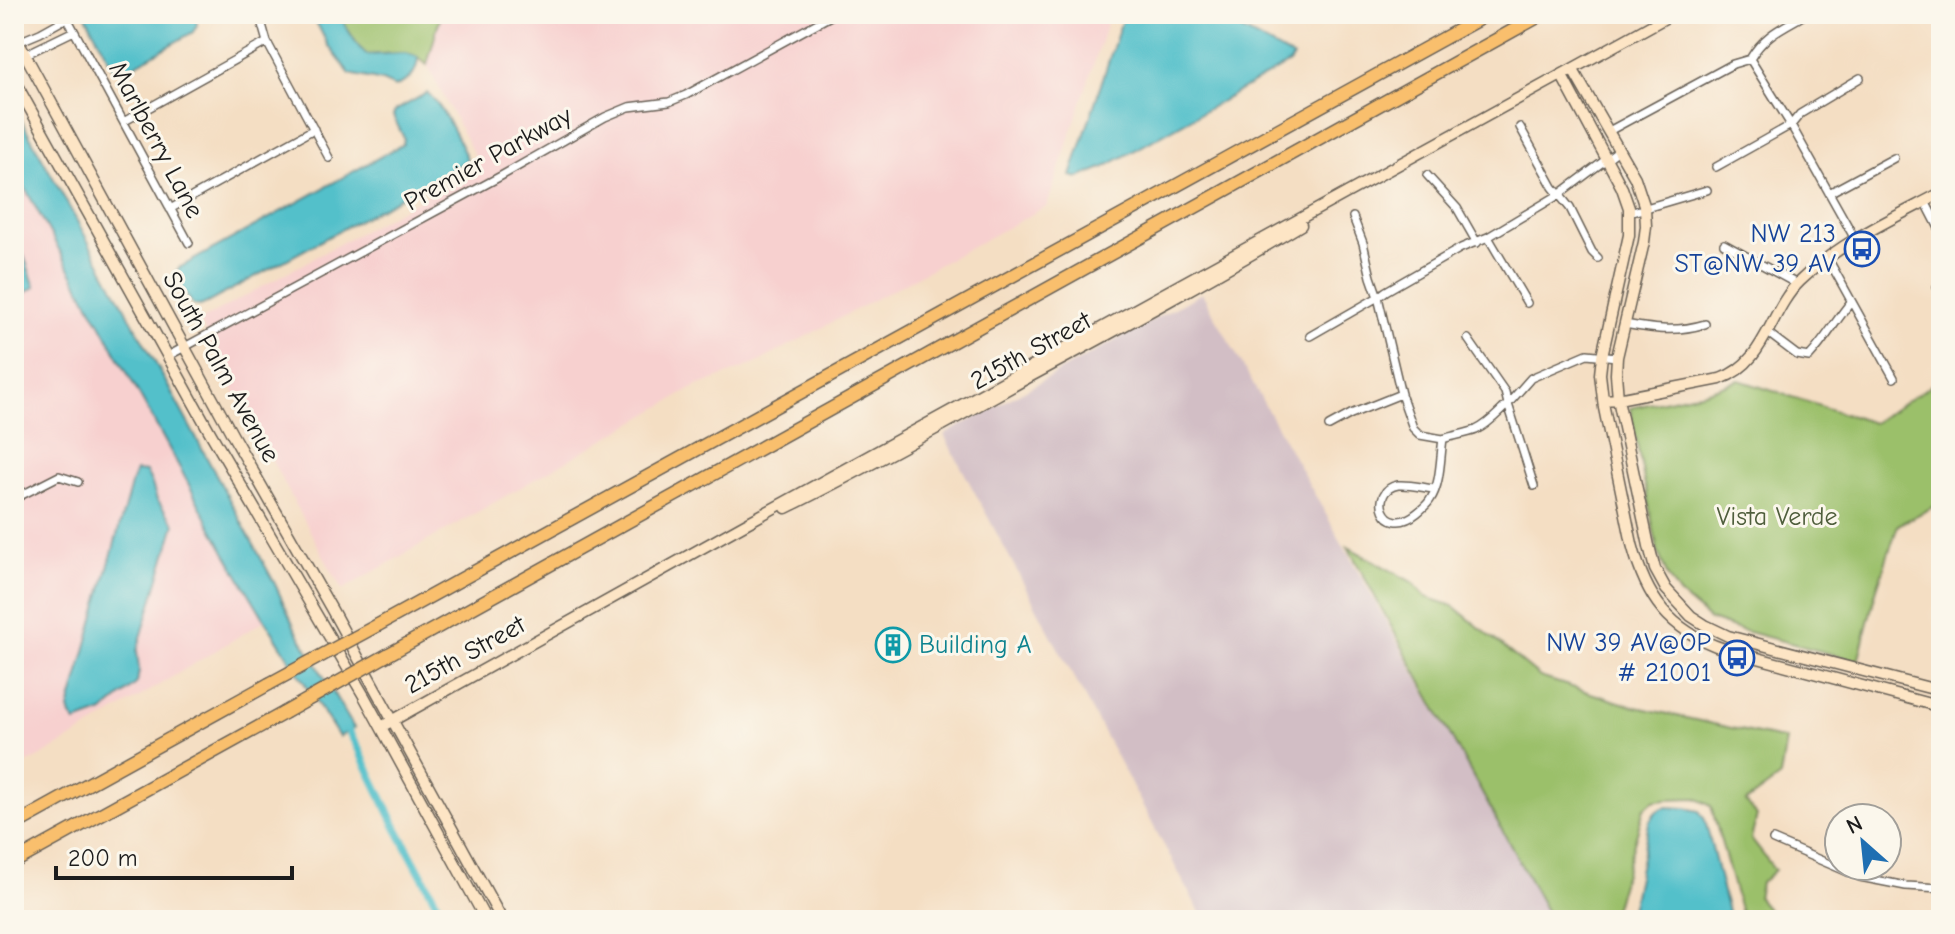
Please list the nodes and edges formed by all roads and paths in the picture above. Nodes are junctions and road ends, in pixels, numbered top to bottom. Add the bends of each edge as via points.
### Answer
1 (259, 14) edge
2 (834, 14) edge
3 (1488, 14) edge
4 (1543, 14) edge
5 (1672, 14) edge
6 (1806, 14) edge
7 (66, 16) edge
8 (74, 31) junction
9 (16, 40) edge
10 (267, 42) junction
11 (26, 55) junction
12 (1750, 59) junction
13 (14, 60) edge
14 (1573, 70) junction
15 (1562, 76) junction
16 (1860, 78) dead end
17 (14, 80) edge
18 (125, 121) junction
19 (1791, 125) junction
20 (1520, 127) dead end
21 (314, 129) junction
22 (1609, 131) junction
23 (1620, 149) junction
24 (329, 158) dead end
25 (1607, 158) junction
26 (1894, 158) dead end
27 (1716, 167) dead end
28 (1427, 175) dead end
29 (1707, 190) dead end
30 (1829, 193) junction
31 (1941, 193) edge
32 (1560, 194) junction
33 (1925, 201) junction
34 (1645, 208) junction
35 (170, 209) junction
36 (1629, 213) junction
37 (1353, 217) dead end
38 (1941, 232) edge
39 (1488, 237) junction
40 (1855, 239) junction
41 (189, 243) dead end
42 (1477, 243) junction
43 (1724, 244) dead end
44 (1827, 257) junction
45 (1598, 258) dead end
46 (1941, 279) edge
47 (1797, 284) junction
48 (1941, 295) edge
49 (1378, 297) junction
50 (1851, 302) junction
51 (1527, 303) dead end
52 (1624, 324) junction
53 (1705, 324) dead end
54 (1768, 333) junction
55 (1310, 336) dead end
56 (1468, 339) dead end
57 (185, 348) junction
58 (168, 356) junction
59 (1602, 356) junction
60 (1617, 357) junction
61 (1894, 378) dead end
62 (1401, 394) junction
63 (1618, 399) junction
64 (1603, 400) junction
65 (1508, 404) junction
66 (1329, 426) dead end
67 (1443, 439) junction
68 (78, 482) dead end
69 (1534, 486) dead end
70 (1435, 489) junction
71 (14, 499) edge
72 (1941, 691) edge
73 (1941, 707) edge
74 (392, 721) junction
75 (381, 727) junction
76 (14, 825) edge
77 (1773, 840) dead end
78 (14, 862) edge
79 (1941, 888) edge
80 (486, 920) edge
81 (502, 920) edge

1 - 10 street
2 - 57 street, Premier Parkway via 686,95 605,117
3 - 76 highway, bridge
4 - 78 highway, bridge
5 - 14 street, 215th Street
6 - 12 street via 1768,36
7 - 8 street, Marlberry Lane
7 - 9 street via 40,33
8 - 11 street
8 - 18 street, Marlberry Lane
9 - 11 street, South Palm Avenue
10 - 18 street
10 - 21 street
11 - 13 street
11 - 57 street, South Palm Avenue
12 - 19 street
12 - 22 street
14 - 15 street, 215th Street
14 - 22 street
15 - 25 street
15 - 74 street, 215th Street
16 - 19 street via 1800,114
17 - 58 street, South Palm Avenue
18 - 35 street, Marlberry Lane
19 - 27 street
19 - 30 street
20 - 32 street
21 - 24 street
21 - 35 street
22 - 23 street
23 - 25 street
23 - 34 street
25 - 32 street
25 - 36 street
26 - 30 street
28 - 42 street via 1457,208
29 - 34 street
30 - 40 street
31 - 33 street
32 - 39 street
32 - 45 street
33 - 38 street
33 - 40 street
34 - 36 street
34 - 52 street via 1644,242
35 - 41 street, Marlberry Lane
36 - 59 street via 1629,235
37 - 49 street
39 - 42 street
39 - 51 street
40 - 44 street
42 - 49 street
43 - 47 street
44 - 47 street
44 - 50 street
46 - 48 street
47 - 54 street
49 - 55 street
49 - 62 street
50 - 54 street via 1809,357 1797,355
50 - 61 street
52 - 53 street via 1666,330
52 - 60 street
54 - 63 street via 1750,361 1733,374
56 - 65 street
57 - 58 street, Premier Parkway
57 - 74 street, South Palm Avenue
58 - 75 street, South Palm Avenue
59 - 60 street
59 - 64 street
59 - 65 street via 1587,354 1531,378
60 - 63 street
62 - 66 street
62 - 67 street via 1413,428 1420,435
63 - 64 street
63 - 72 street via 1655,569 1691,616 1728,636
64 - 73 street via 1632,544 1643,578 1668,617 1701,641 1724,649
65 - 67 street via 1475,430
65 - 69 street
67 - 70 street
68 - 71 street via 59,476
70 - 70 street via 1430,502 1402,522 1383,512 1382,502 1393,487
74 - 75 street, 215th Street
74 - 81 street, South Palm Avenue
75 - 80 street, South Palm Avenue
77 - 79 street via 1860,877

